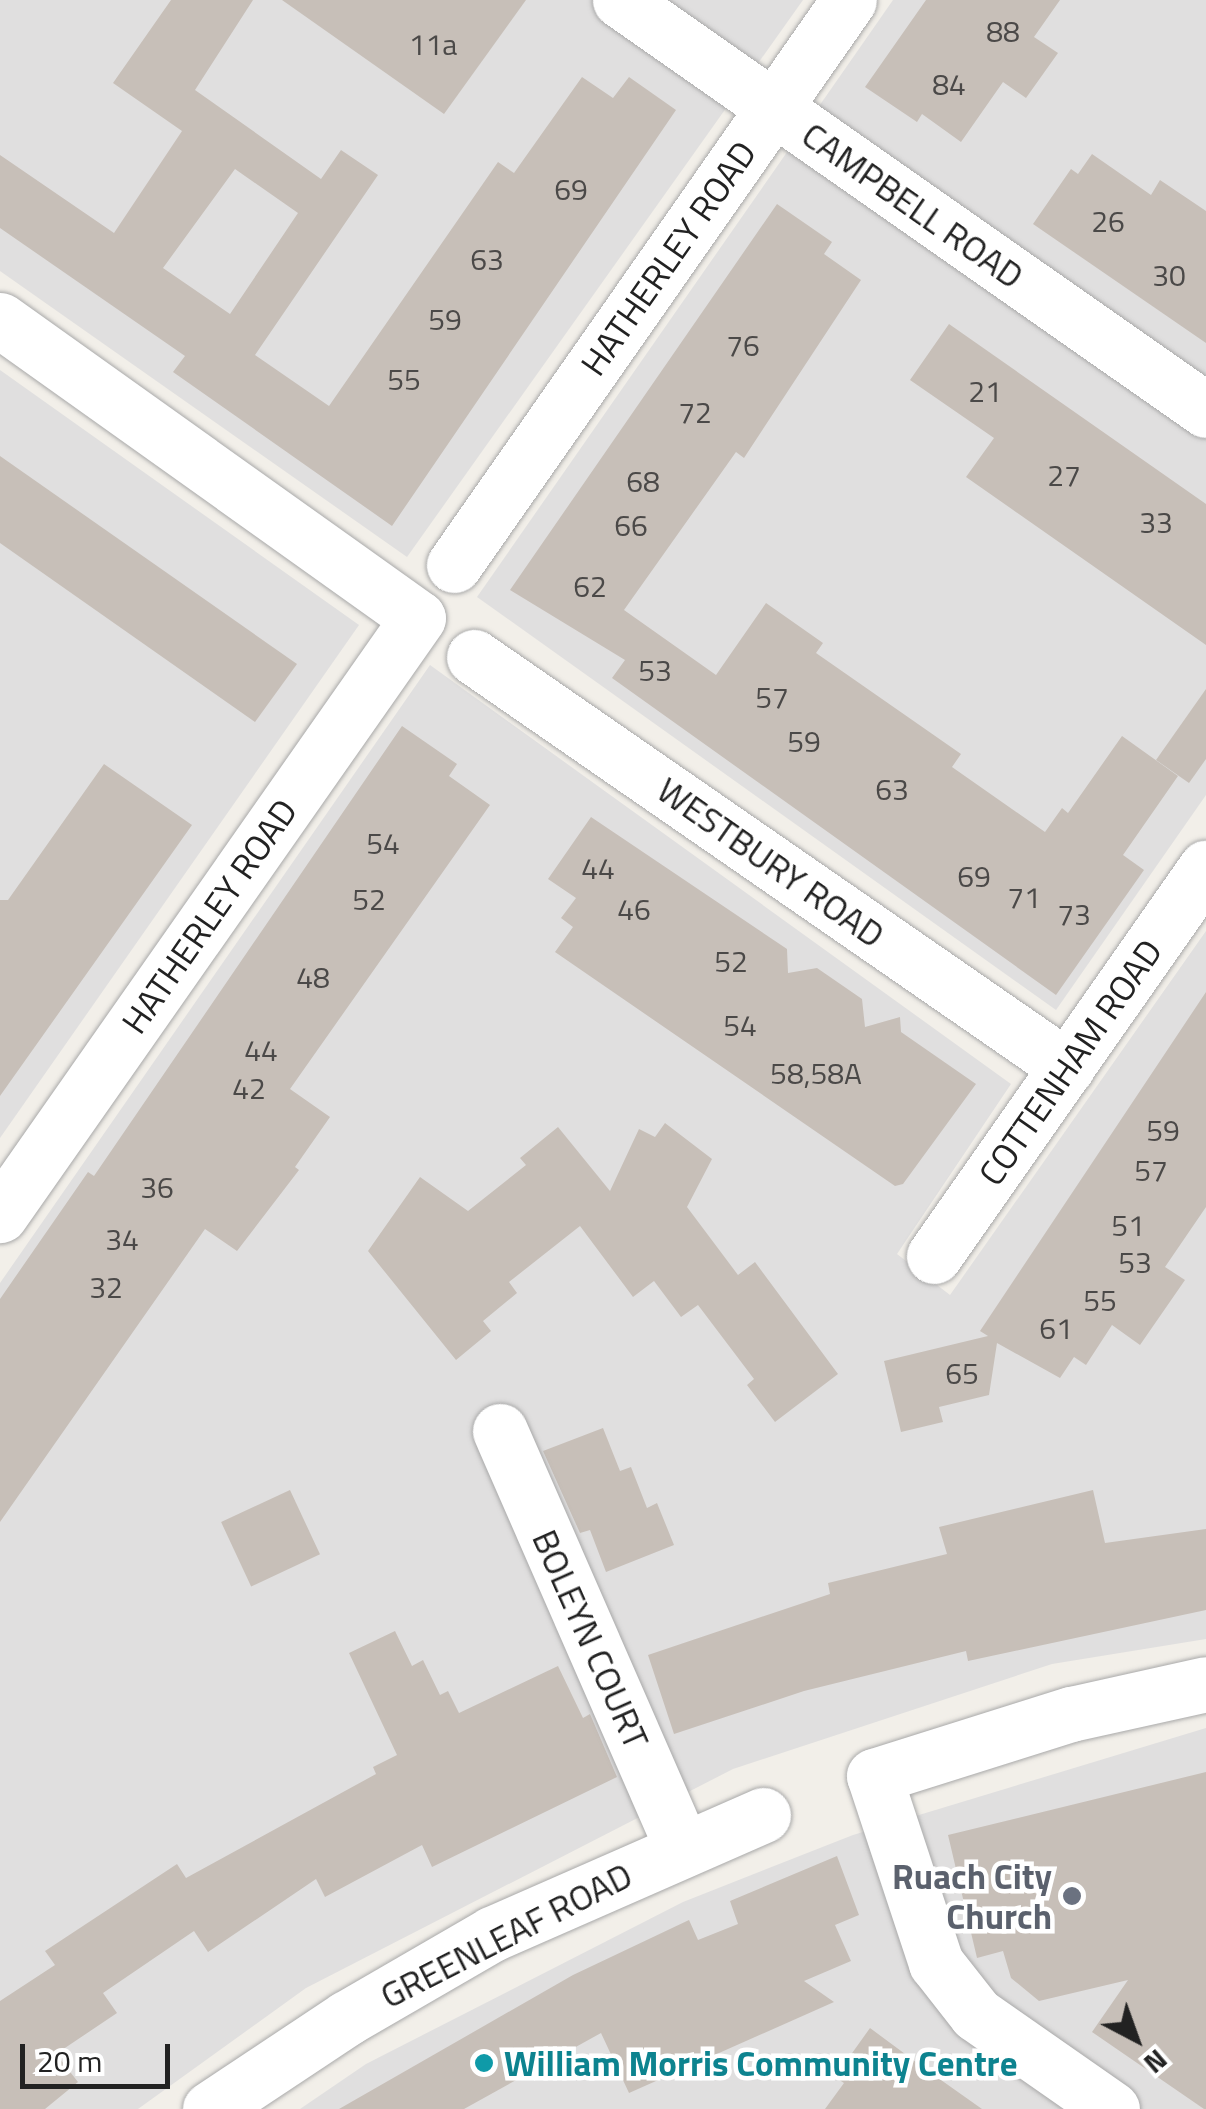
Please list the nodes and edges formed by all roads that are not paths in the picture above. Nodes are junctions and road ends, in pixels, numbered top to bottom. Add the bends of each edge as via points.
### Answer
1 (620, 0) edge
2 (849, 0) edge
3 (774, 107) junction
4 (0, 320) edge
5 (1206, 410) edge
6 (454, 565) dead end
7 (474, 657) dead end
8 (1206, 868) edge
9 (1067, 1068) junction
10 (0, 1215) edge
11 (934, 1256) dead end
12 (500, 1431) dead end
13 (1206, 1684) edge
14 (763, 1815) dead end
15 (682, 1847) junction
16 (210, 2109) edge
17 (1112, 2109) edge

1 - 3 street, CAMPBELL ROAD
2 - 3 street, HATHERLEY ROAD
3 - 5 street, CAMPBELL ROAD
3 - 6 street, HATHERLEY ROAD
4 - 10 street, HATHERLEY ROAD via 418,618
7 - 9 street, WESTBURY ROAD
8 - 9 street, COTTENHAM ROAD
9 - 11 street, COTTENHAM ROAD
12 - 15 street, BOLEYN COURT
13 - 17 street via 1071,1714 874,1776 936,1963 976,2014
14 - 15 street, GREENLEAF ROAD
15 - 16 street, GREENLEAF ROAD via 492,1934 347,2018

